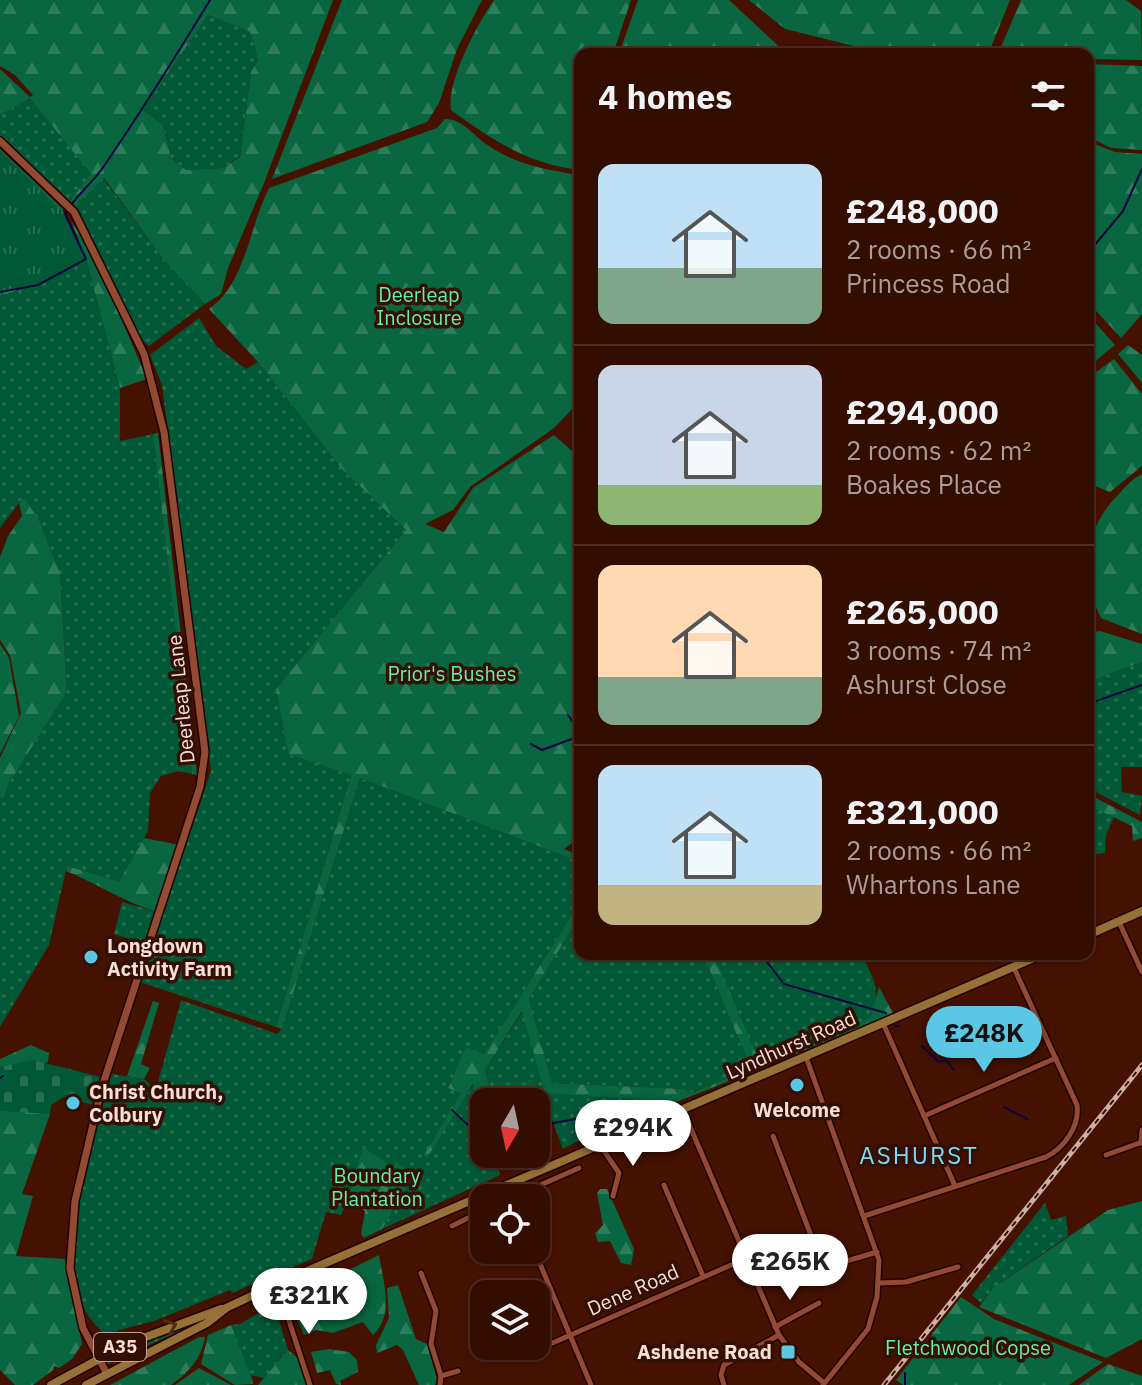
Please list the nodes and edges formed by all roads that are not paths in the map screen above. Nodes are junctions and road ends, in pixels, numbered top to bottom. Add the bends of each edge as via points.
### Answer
1 (0, 141) edge
2 (1142, 911) edge
3 (1119, 921) junction
4 (1094, 932) edge
5 (1029, 960) edge
6 (1013, 967) junction
7 (1142, 972) edge
8 (883, 1023) junction
9 (806, 1057) junction
10 (1056, 1058) junction
11 (683, 1110) junction
12 (924, 1116) junction
13 (1142, 1130) edge
14 (773, 1136) dead end
15 (1142, 1142) edge
16 (600, 1145) junction
17 (1106, 1155) dead end
18 (579, 1168) dead end
19 (511, 1184) edge
20 (542, 1184) edge
21 (664, 1185) dead end
22 (955, 1186) junction
23 (613, 1196) dead end
24 (470, 1202) edge
25 (864, 1216) junction
26 (470, 1217) edge
27 (452, 1226) dead end
28 (877, 1252) junction
29 (745, 1259) junction
30 (540, 1264) edge
31 (958, 1267) dead end
32 (421, 1273) dead end
33 (703, 1276) junction
34 (879, 1283) junction
35 (277, 1284) junction
36 (819, 1303) dead end
37 (226, 1308) junction
38 (775, 1327) junction
39 (570, 1335) junction
40 (779, 1335) junction
41 (550, 1344) edge
42 (98, 1357) junction
43 (458, 1371) dead end
44 (107, 1374) junction
45 (441, 1376) junction
46 (823, 1384) edge
47 (51, 1385) edge
48 (86, 1385) edge
49 (310, 1385) edge
50 (440, 1385) edge
51 (591, 1385) edge
52 (724, 1385) edge

1 - 42 street, Deerleap Lane via 71,208 144,354 164,432 205,752 196,801 101,1090 75,1201 70,1268 83,1328
2 - 3 main road
3 - 4 main road
3 - 7 street
5 - 6 main road, Lyndhurst Road / A35
6 - 8 main road, Lyndhurst Road / A35
6 - 10 street
8 - 9 main road, Lyndhurst Road / A35
8 - 12 street
9 - 11 main road, Lyndhurst Road / A35
9 - 25 street
10 - 12 street
10 - 22 street via 1078,1110 1061,1146 1046,1157
11 - 16 main road, Lyndhurst Road / A35
11 - 29 street
12 - 22 street
13 - 15 street
14 - 28 street via 820,1259 833,1265
15 - 17 street
16 - 19 main road, Lyndhurst Road / A35
16 - 23 street via 619,1173
18 - 20 street
21 - 33 street
22 - 25 street
24 - 35 main road, Lyndhurst Road / A35
25 - 28 street
26 - 27 street
28 - 34 street
29 - 33 street, Dene Road
29 - 38 street
30 - 39 street
31 - 34 street via 906,1282
32 - 45 street via 436,1311 431,1344
33 - 39 street, Dene Road
34 - 46 street via 868,1329
35 - 37 main road, A35
35 - 49 street
36 - 38 street
42 -> 37 main road, A35
37 - 44 main road, A35
38 - 40 street
39 - 41 street, Dene Road
39 - 51 street
40 - 46 street
40 - 52 street via 724,1365
42 - 44 street, Deerleap Lane
42 - 47 main road, A35
43 - 45 street
44 - 48 main road, A35
45 - 50 street

